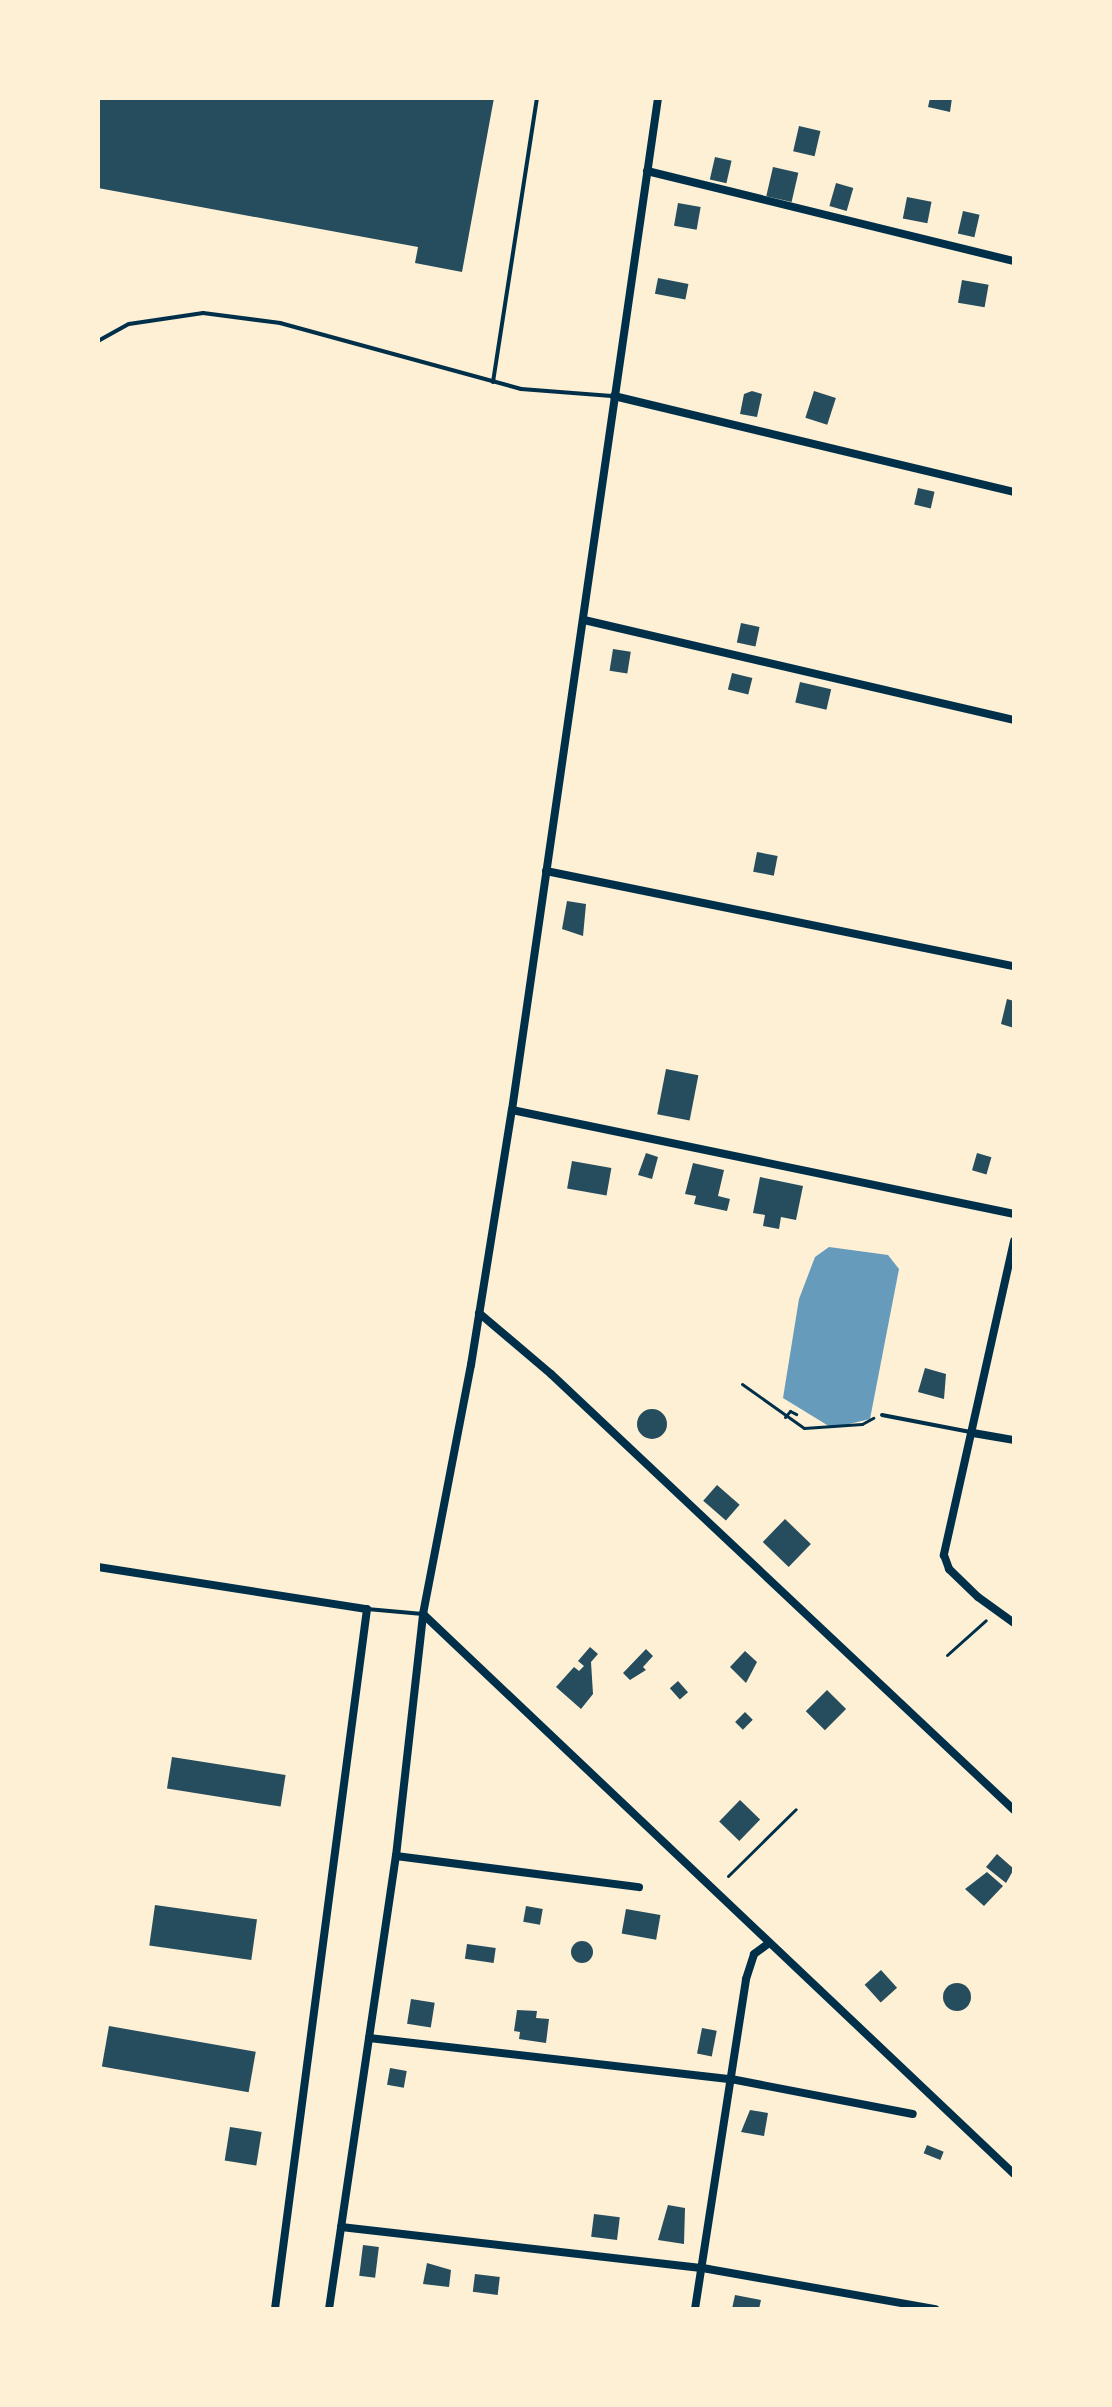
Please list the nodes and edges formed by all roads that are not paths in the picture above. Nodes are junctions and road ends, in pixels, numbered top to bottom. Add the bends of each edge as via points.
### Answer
1 (537, 98) edge
2 (658, 98) edge
3 (647, 171) junction
4 (1014, 261) edge
5 (98, 341) edge
6 (493, 382) junction
7 (614, 396) junction
8 (1014, 492) edge
9 (584, 620) junction
10 (1014, 720) edge
11 (546, 871) junction
12 (1014, 966) edge
13 (512, 1110) junction
14 (1014, 1214) edge
15 (1014, 1241) edge
16 (479, 1313) junction
17 (882, 1415) dead end
18 (973, 1433) junction
19 (1014, 1440) edge
20 (98, 1567) edge
21 (367, 1609) junction
22 (423, 1614) junction
23 (1014, 1623) edge
24 (1014, 1810) edge
25 (396, 1856) junction
26 (639, 1887) dead end
27 (768, 1944) junction
28 (369, 2038) junction
29 (731, 2079) junction
30 (913, 2114) dead end
31 (1014, 2174) edge
32 (341, 2227) junction
33 (700, 2268) junction
34 (275, 2309) edge
35 (329, 2309) edge
36 (695, 2309) edge
37 (936, 2309) edge

1 - 6 lane
2 - 3 street
3 - 4 street
3 - 7 street
5 - 6 lane via 129,324 203,313 280,323
6 - 7 lane
7 - 8 street
7 - 9 street
9 - 10 street
9 - 11 street
11 - 12 street
11 - 13 street
13 - 14 street
13 - 16 street
15 - 18 street
16 - 22 street
16 - 24 street via 551,1374
17 - 18 lane
18 - 19 street
18 - 23 street via 944,1555 949,1569
20 - 21 street
21 - 22 lane
21 - 34 street
22 - 25 street
22 - 27 street
25 - 26 street
25 - 28 street
27 - 29 street via 754,1954 746,1979
27 - 31 street
28 - 29 street
28 - 32 street
29 - 30 street
29 - 33 street
32 - 33 street
32 - 35 street
33 - 36 street
33 - 37 street

